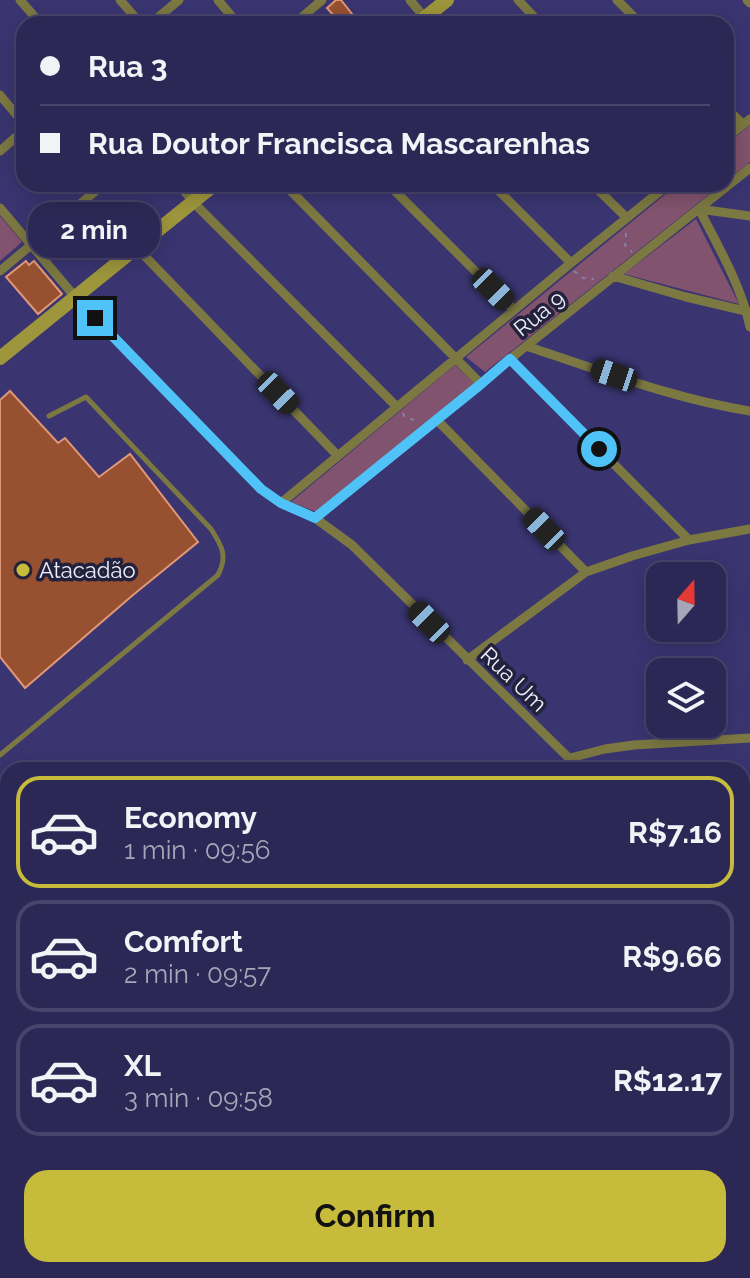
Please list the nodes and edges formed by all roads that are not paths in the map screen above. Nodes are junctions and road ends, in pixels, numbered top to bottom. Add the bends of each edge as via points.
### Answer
1 (20, 0) edge
2 (120, 0) edge
3 (179, 0) edge
4 (218, 0) edge
5 (322, 0) edge
6 (447, 0) edge
7 (518, 0) edge
8 (617, 0) edge
9 (34, 16) edge
10 (134, 16) edge
11 (160, 16) edge
12 (231, 16) edge
13 (303, 16) edge
14 (430, 16) edge
15 (533, 16) edge
16 (633, 16) edge
17 (0, 95) edge
18 (16, 114) edge
19 (16, 137) edge
20 (0, 151) edge
21 (750, 168) edge
22 (734, 181) edge
23 (95, 192) edge
24 (185, 192) edge
25 (204, 192) edge
26 (292, 192) edge
27 (396, 192) edge
28 (500, 192) edge
29 (600, 192) edge
30 (659, 192) edge
31 (720, 192) edge
32 (192, 201) junction
33 (0, 208) edge
34 (699, 209) junction
35 (750, 216) edge
36 (626, 219) junction
37 (32, 245) junction
38 (137, 248) junction
39 (571, 263) junction
40 (0, 271) edge
41 (609, 280) junction
42 (76, 298) junction
43 (514, 310) junction
44 (748, 312) edge
45 (750, 327) edge
46 (526, 346) junction
47 (0, 358) edge
48 (456, 359) junction
49 (510, 359) junction
50 (481, 384) junction
51 (397, 407) junction
52 (750, 411) edge
53 (49, 416) dead end
54 (433, 423) junction
55 (338, 456) junction
56 (281, 503) junction
57 (315, 518) junction
58 (750, 529) edge
59 (689, 540) junction
60 (586, 572) junction
61 (467, 660) junction
62 (750, 738) edge
63 (0, 755) edge
64 (570, 758) junction
65 (574, 762) edge

1 - 9 street
2 - 10 street
3 - 11 street
4 - 12 street
5 - 13 street
6 - 14 street
7 - 15 street
8 - 16 street
17 - 18 street
19 - 20 street
21 - 22 street, Rua 9
23 - 37 street
24 - 32 street
25 - 32 street
26 - 48 street
27 - 43 street
28 - 39 street
29 - 36 street
30 - 36 street
31 - 34 street, Rua 9
32 - 38 street
32 - 51 street
33 - 37 street, Rua Um
34 - 35 street
34 - 41 street, Rua 9
34 - 44 street
36 - 39 street
37 - 40 street
37 - 42 street, Rua Um
38 - 42 street
38 - 55 street
39 - 43 street
41 - 44 street
41 - 46 street, Rua 9
42 - 47 street
42 - 56 street, Rua Um via 261,489
43 - 48 street
44 - 45 street
46 - 49 street, Rua 9
46 - 52 street via 673,394
48 - 50 street
48 - 51 street
49 - 50 street, Rua 9
49 - 59 street
50 - 54 street, Rua 9
51 - 55 street
53 - 63 lane via 86,397 211,529 222,546 223,566
54 - 57 street, Rua 9
54 - 60 street
55 - 56 street
56 - 57 street, Rua Um
57 - 61 street, Rua Um via 352,545
58 - 59 street
59 - 60 street
60 - 61 street
61 - 64 street, Rua Um
62 - 64 street via 634,745
64 - 65 street, Rua Um

